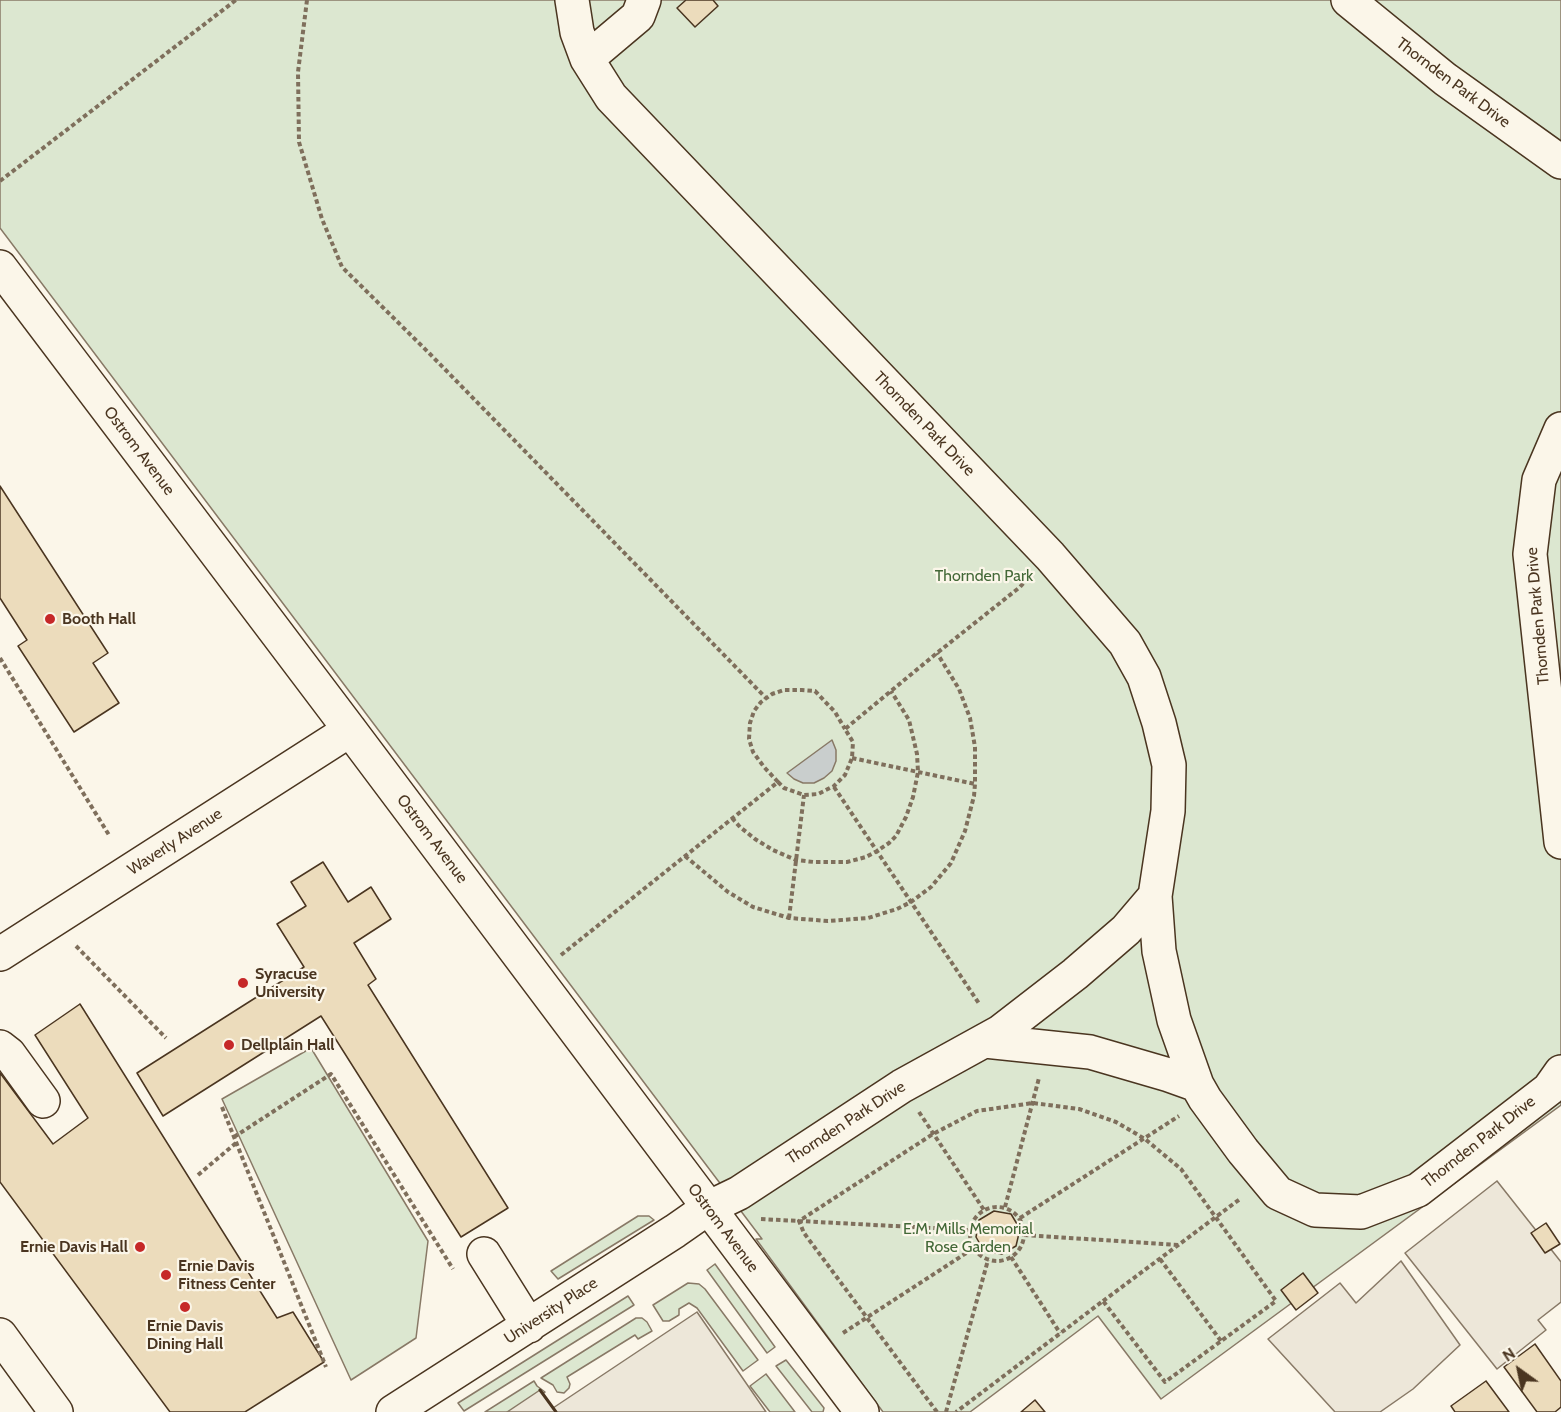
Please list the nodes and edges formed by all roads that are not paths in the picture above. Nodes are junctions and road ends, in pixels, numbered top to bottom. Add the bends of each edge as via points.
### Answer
1 (572, 0) edge
2 (644, 0) edge
3 (1348, 0) edge
4 (587, 59) junction
5 (1561, 162) edge
6 (0, 267) edge
7 (1561, 429) edge
8 (350, 730) junction
9 (1561, 842) edge
10 (1155, 896) junction
11 (0, 954) edge
12 (986, 1041) junction
13 (0, 1047) edge
14 (1561, 1072) edge
15 (1201, 1092) junction
16 (44, 1101) dead end
17 (708, 1208) junction
18 (484, 1254) dead end
19 (529, 1326) junction
20 (0, 1335) edge
21 (56, 1412) edge
22 (393, 1412) edge
23 (862, 1412) edge

1 - 4 street, Thornden Park Drive via 577,32
2 - 4 street via 638,16
3 - 5 street, Thornden Park Drive via 1445,80
4 - 10 street, Thornden Park Drive via 611,97 1050,556 1125,643 1144,677 1169,765 1168,811
6 - 8 street, Ostrom Avenue
7 - 9 street, Thornden Park Drive via 1539,480 1530,554
8 - 11 street, Waverly Avenue
8 - 17 street, Ostrom Avenue
10 - 12 street, Thornden Park Drive via 1126,930 1076,974
10 - 15 street, Thornden Park Drive via 1159,951 1171,1008
12 - 15 street via 1090,1052 1169,1075
12 - 17 street, Thornden Park Drive via 902,1086
13 - 16 street
14 - 15 street, Thornden Park Drive via 1549,1089 1418,1190 1361,1212 1315,1210 1278,1193
17 - 19 street, University Place
17 - 23 street, Ostrom Avenue
18 - 19 street
19 - 22 street, University Place
20 - 21 street

